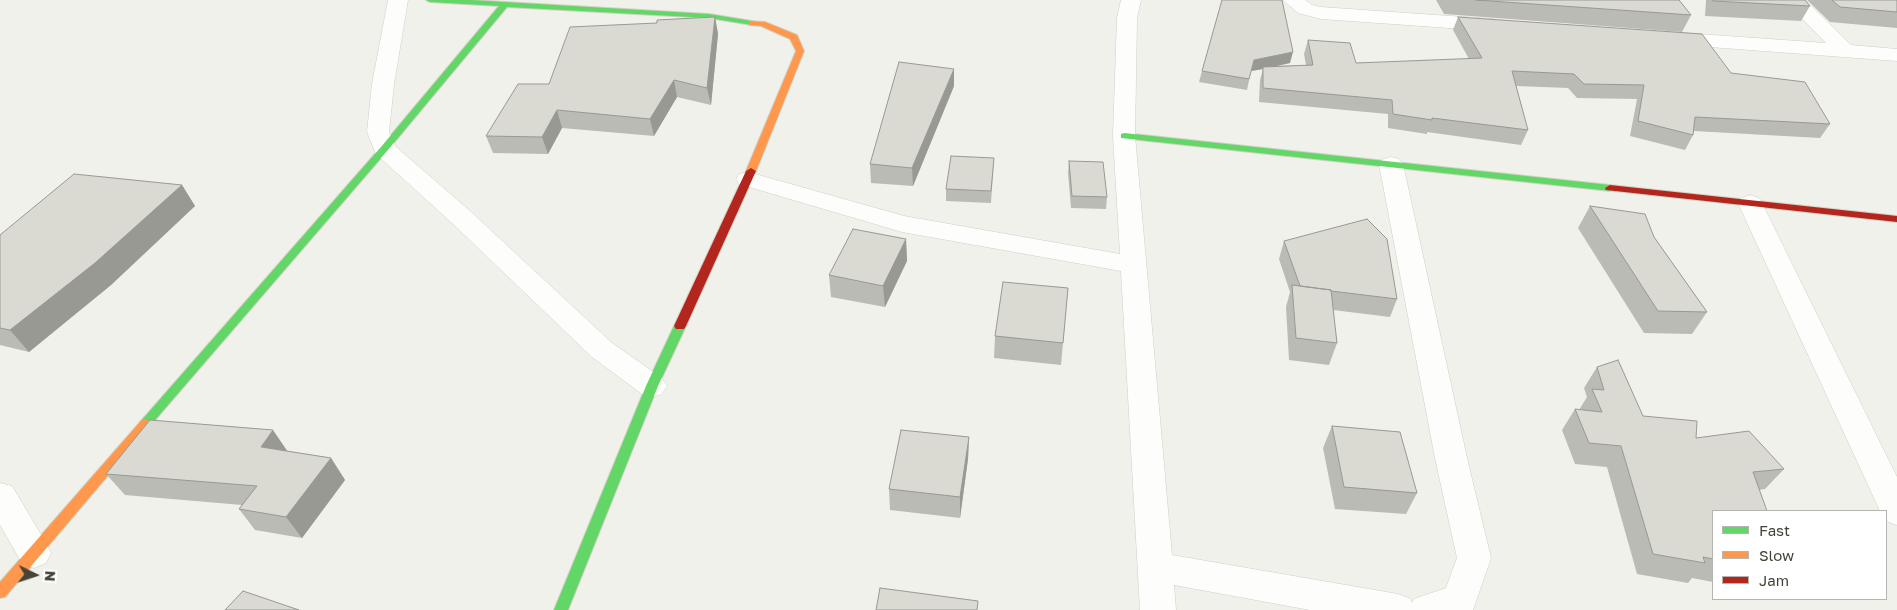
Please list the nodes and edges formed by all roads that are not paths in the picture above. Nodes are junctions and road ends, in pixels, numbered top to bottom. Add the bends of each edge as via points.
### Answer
1 (398, 0) edge
2 (430, 0) edge
3 (1131, 0) edge
4 (1293, 0) edge
5 (1794, 0) edge
6 (504, 5) junction
7 (1516, 26) edge
8 (1656, 37) edge
9 (1845, 51) junction
10 (1897, 55) edge
11 (1124, 136) junction
12 (384, 149) junction
13 (1391, 164) junction
14 (748, 179) junction
15 (1750, 203) junction
16 (1897, 218) edge
17 (1134, 265) junction
18 (652, 386) junction
19 (0, 496) edge
20 (1897, 511) edge
21 (34, 552) junction
22 (1156, 567) junction
23 (0, 592) edge
24 (561, 610) edge
25 (1158, 610) edge
26 (1398, 610) edge
27 (1427, 610) edge

1 - 12 street via 378,132
2 - 6 street
3 - 11 street via 1127,18
4 - 7 street via 1305,9 1321,13
5 - 9 street
6 - 12 street
6 - 14 street via 709,16 762,24 794,37 800,51
8 - 9 street
9 - 10 street
11 - 13 street
11 - 17 street
12 - 18 street via 461,216 602,350
12 - 21 street
13 - 15 street
13 - 27 street via 1474,558 1460,599
14 - 17 street via 902,224
14 - 18 street
15 - 16 street
15 - 20 street
17 - 22 street
18 - 24 street
19 - 21 street
21 - 23 street
22 - 25 street
22 - 26 street

